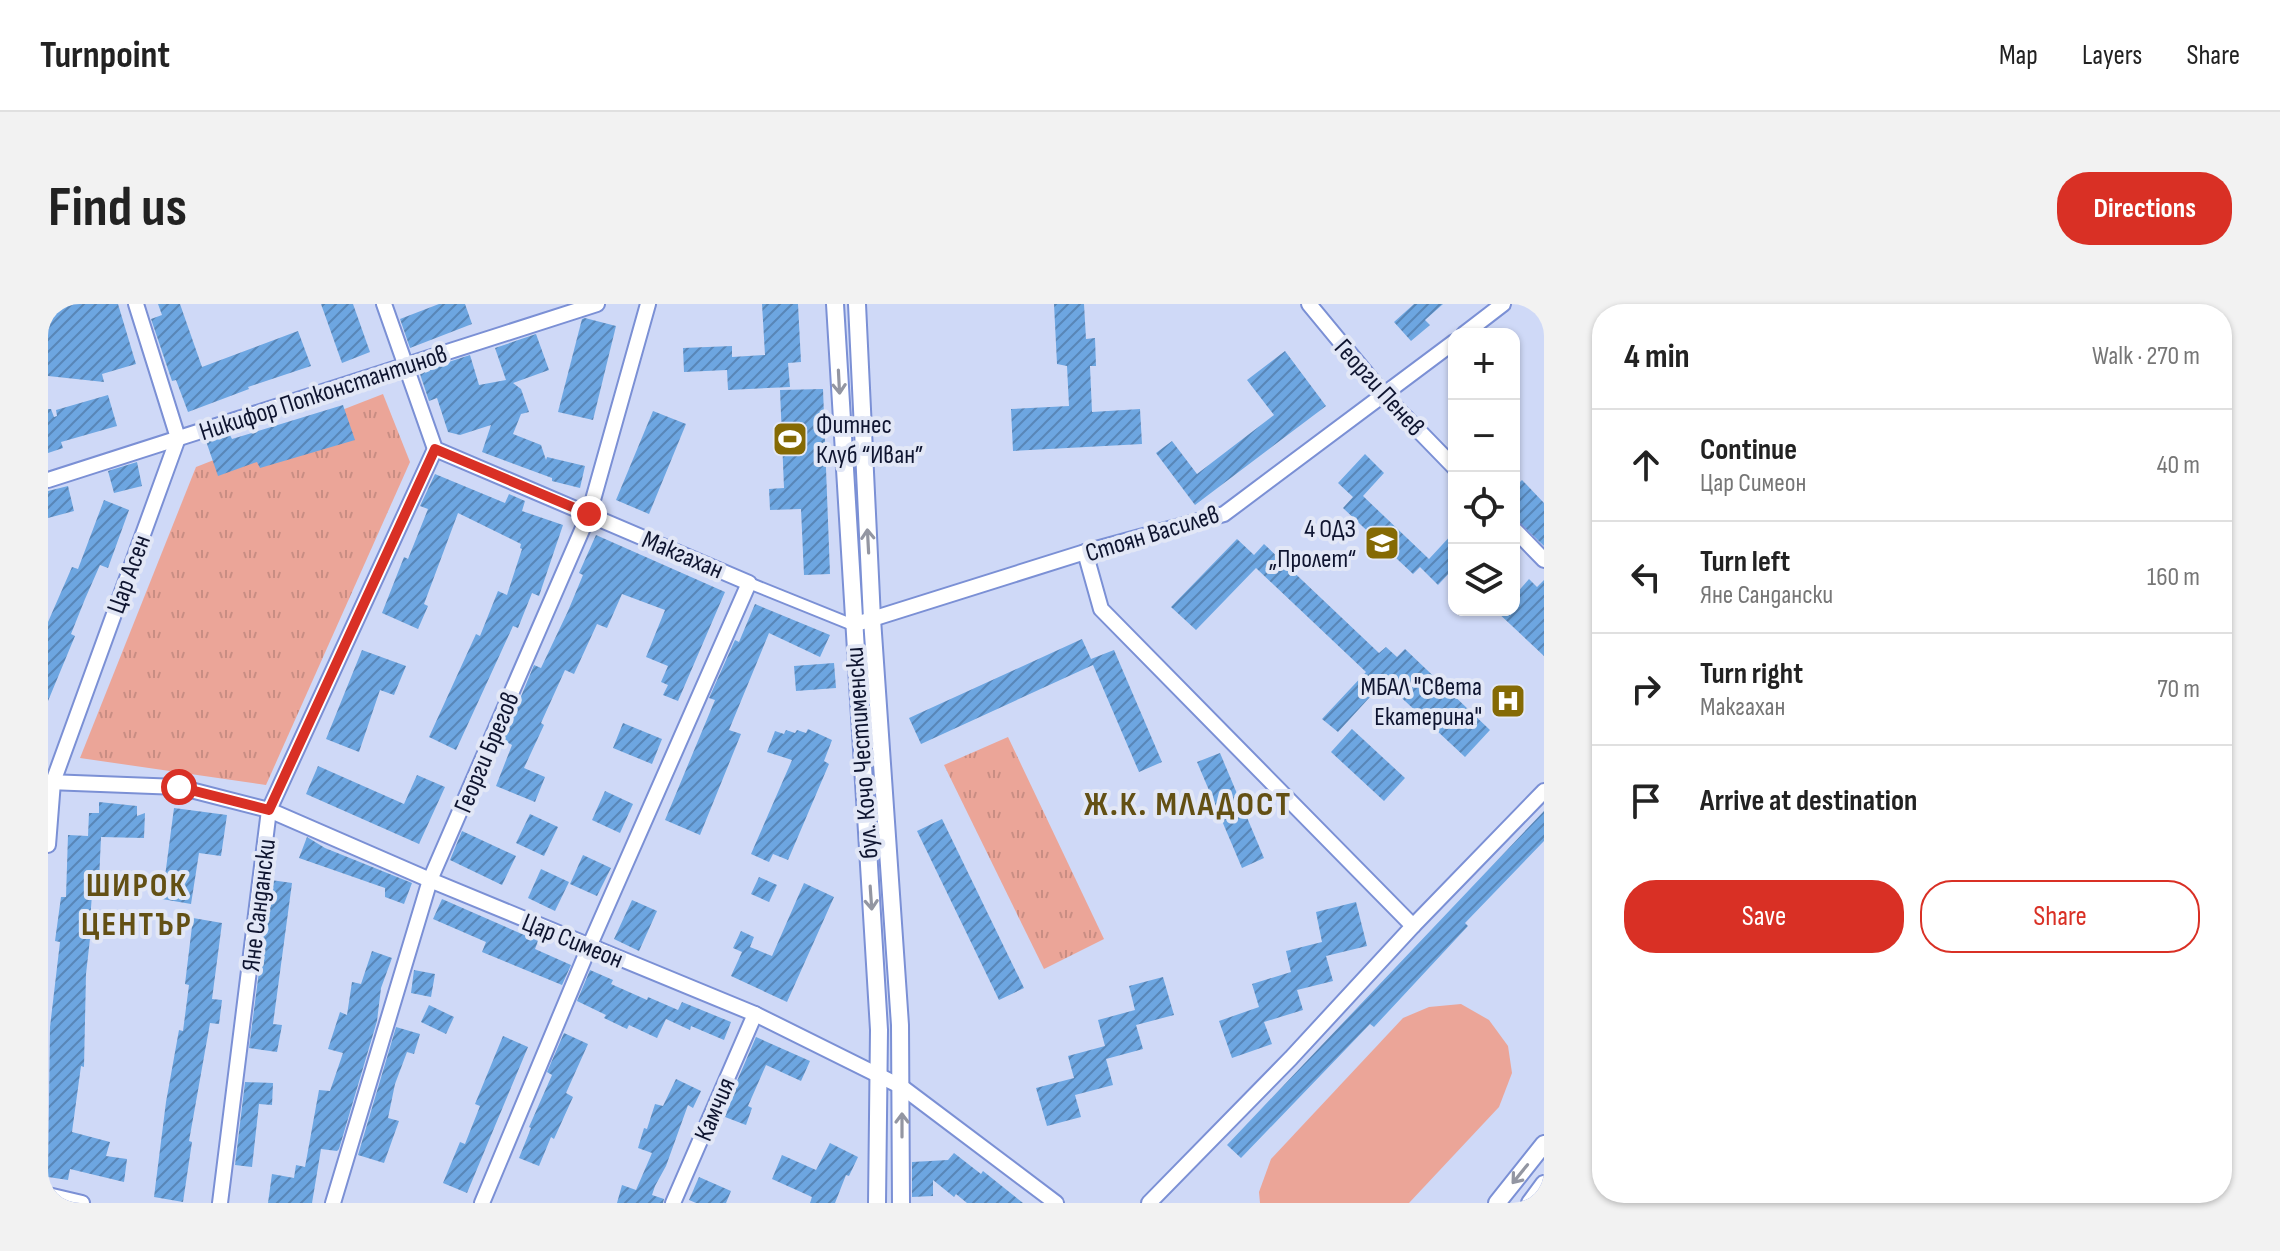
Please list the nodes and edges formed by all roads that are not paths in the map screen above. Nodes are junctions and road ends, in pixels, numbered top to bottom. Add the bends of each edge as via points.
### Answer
1 (136, 304) edge
2 (384, 304) edge
3 (597, 304) edge
4 (648, 304) edge
5 (835, 304) edge
6 (857, 304) edge
7 (1309, 304) edge
8 (1503, 304) edge
9 (1472, 328) edge
10 (1448, 347) edge
11 (405, 366) junction
12 (1385, 396) junction
13 (178, 438) junction
14 (435, 449) junction
15 (1448, 461) edge
16 (48, 480) edge
17 (589, 514) junction
18 (1520, 535) edge
19 (1085, 552) junction
20 (1544, 560) edge
21 (749, 583) junction
22 (872, 619) junction
23 (853, 625) junction
24 (50, 782) edge
25 (1544, 791) edge
26 (269, 810) junction
27 (48, 845) edge
28 (430, 880) junction
29 (1413, 926) junction
30 (589, 947) junction
31 (755, 1014) junction
32 (879, 1074) junction
33 (902, 1087) junction
34 (1544, 1144) edge
35 (1544, 1184) edge
36 (48, 1195) edge
37 (82, 1203) edge
38 (220, 1203) edge
39 (333, 1203) edge
40 (482, 1203) edge
41 (673, 1203) edge
42 (877, 1203) edge
43 (901, 1203) edge
44 (1056, 1203) edge
45 (1149, 1203) edge
46 (1497, 1203) edge
47 (1530, 1203) edge

1 - 13 street
2 - 11 street
3 - 11 street, Никифор Попконстантинов
4 - 17 street, Георги Брегов
5 -> 23 street, бул. Кочо Честименски
22 -> 6 street, бул. Кочо Честименски
7 - 12 street, Георги Пенев
8 - 9 street
10 - 12 street, Стоян Василев
11 - 13 street, Никифор Попконстантинов
11 - 14 street
12 - 15 street, Георги Пенев
12 - 19 street, Стоян Василев via 1224,514
13 - 16 street, Никифор Попконстантинов
13 - 24 street, Цар Асен
14 - 17 street, Макгахан
14 - 26 street, Яне Сандански
17 - 21 street, Макгахан
17 - 28 street, Георги Брегов
18 - 20 street
19 - 22 street, Стоян Василев
19 - 29 street via 1101,609
21 - 23 street, Макгахан
21 - 30 street
22 - 23 street, Стоян Василев
22 - 33 street, бул. Кочо Честименски
23 -> 32 street, бул. Кочо Честименски
24 - 26 street, Цар Симеон via 179,787
24 - 27 street, Цар Асен
25 - 29 street
26 - 28 street, Цар Симеон
26 - 38 street, Яне Сандански
28 - 30 street, Цар Симеон
28 - 39 street, Георги Брегов
29 - 45 street
30 - 31 street, Цар Симеон
30 - 40 street
31 - 32 street, Цар Симеон
31 - 41 street, Камчия
32 - 33 street, Цар Симеон
32 - 42 street, бул. Кочо Честименски
43 -> 33 street, бул. Кочо Честименски
33 - 44 street, Цар Симеон
34 -> 46 street
35 - 47 street
36 - 37 street

